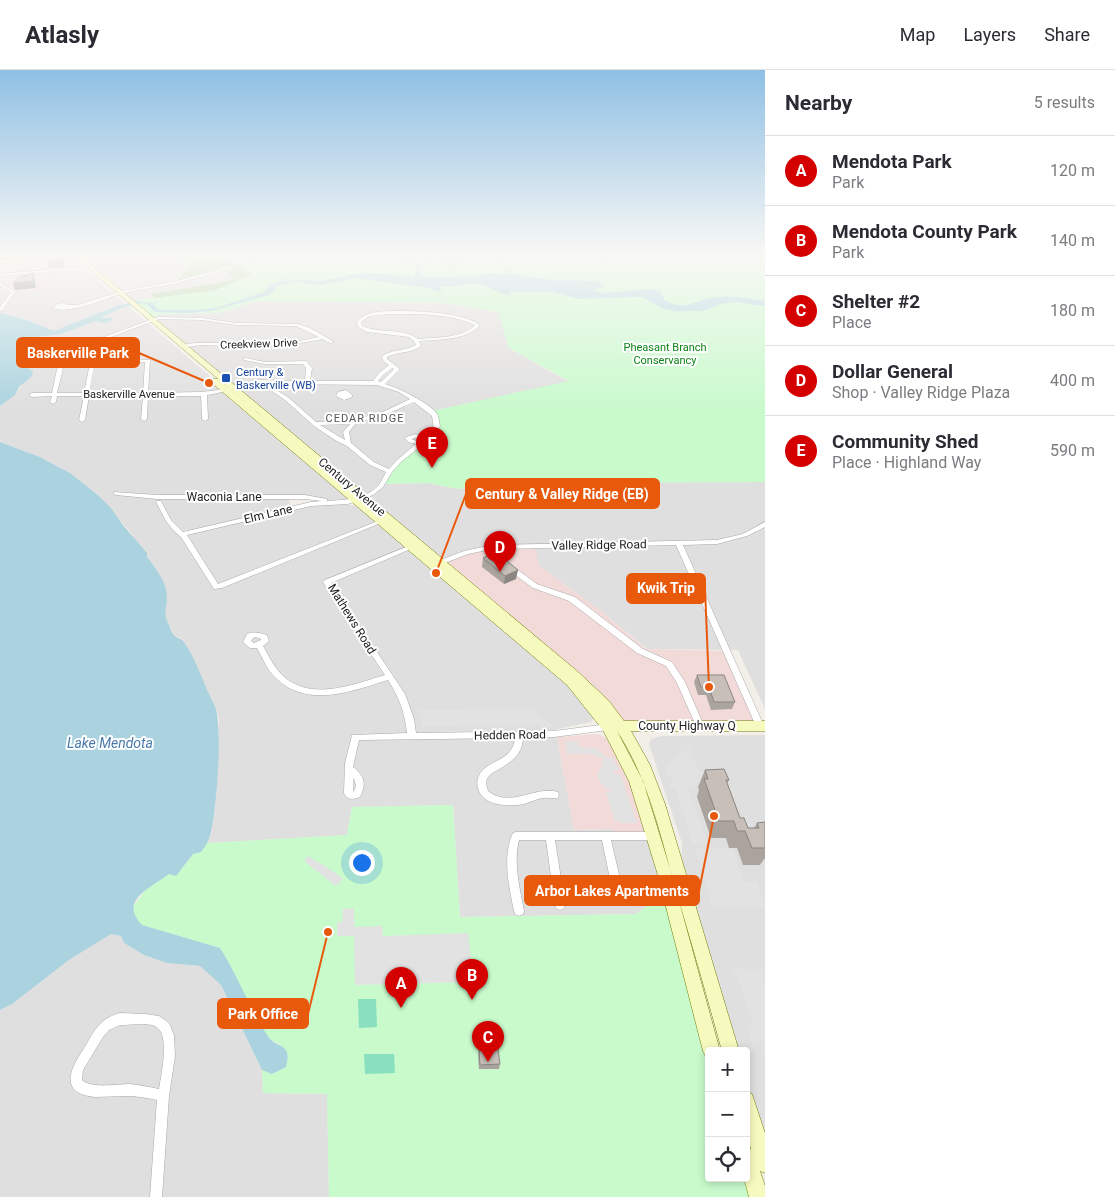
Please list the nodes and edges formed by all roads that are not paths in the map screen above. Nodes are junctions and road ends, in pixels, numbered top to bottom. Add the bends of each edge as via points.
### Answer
1 (133, 308) edge
2 (153, 320) junction
3 (323, 337) junction
4 (418, 340) junction
5 (92, 342) junction
6 (332, 342) dead end
7 (55, 345) dead end
8 (62, 346) junction
9 (184, 346) junction
10 (57, 357) dead end
11 (93, 359) junction
12 (246, 359) dead end
13 (391, 364) junction
14 (60, 370) dead end
15 (272, 382) junction
16 (307, 382) junction
17 (339, 382) junction
18 (374, 383) junction
19 (382, 384) junction
20 (230, 389) junction
21 (342, 393) dead end
22 (55, 394) junction
23 (86, 394) junction
24 (146, 394) junction
25 (204, 394) junction
26 (32, 395) dead end
27 (415, 399) junction
28 (53, 402) dead end
29 (144, 419) dead end
30 (205, 419) dead end
31 (82, 420) dead end
32 (354, 422) junction
33 (315, 424) junction
34 (427, 439) junction
35 (348, 444) junction
36 (421, 444) junction
37 (390, 471) junction
38 (116, 493) dead end
39 (359, 498) junction
40 (159, 502) dead end
41 (331, 502) junction
42 (380, 522) junction
43 (765, 524) edge
44 (757, 529) junction
45 (183, 534) junction
46 (765, 534) edge
47 (679, 544) junction
48 (411, 547) junction
49 (485, 547) junction
50 (437, 564) junction
51 (219, 587) junction
52 (210, 592) dead end
53 (259, 645) dead end
54 (389, 677) junction
55 (614, 726) junction
56 (700, 726) junction
57 (762, 726) edge
58 (519, 735) junction
59 (412, 736) junction
60 (350, 769) dead end
61 (556, 795) dead end
62 (653, 836) junction
63 (550, 837) junction
64 (606, 838) junction
65 (615, 879) dead end
66 (560, 905) dead end
67 (519, 911) dead end
68 (711, 1047) edge
69 (730, 1047) edge
70 (163, 1096) junction
71 (750, 1113) edge
72 (765, 1164) edge
73 (750, 1169) edge
74 (156, 1197) edge
75 (759, 1197) edge

1 - 2 main road, Century Avenue
2 - 3 street, Creekview Drive via 202,319 297,326
2 - 5 street
2 - 9 main road, Century Avenue
2 - 20 main road, Century Avenue
3 - 6 street
3 - 9 street, Creekview Drive via 283,345 196,343
4 - 4 street via 408,334 369,332 359,326 359,322 370,314 387,312 429,314 478,325 473,331 462,334
4 - 13 street via 419,346 414,350 387,354 385,360
5 - 8 street
5 - 11 street via 95,347
7 - 8 street
8 - 10 street
9 - 20 main road, Century Avenue
11 - 23 street
11 - 24 street via 143,359 148,362
12 - 16 street via 265,363 304,362 308,368
13 - 18 street
13 - 19 street via 397,369
14 - 22 street
15 - 16 street, Baskerville Avenue
15 - 20 street, Baskerville Avenue via 255,382
15 - 33 street via 274,391
16 - 17 street, Baskerville Avenue
17 - 18 street, Baskerville Avenue
17 - 21 street
18 - 19 street, Baskerville Avenue
19 - 27 street, Baskerville Avenue
20 - 25 street, Baskerville Avenue
20 - 39 main road, Century Avenue
22 - 23 street, Baskerville Avenue
22 - 26 street, Baskerville Avenue
22 - 28 street
23 - 24 street, Baskerville Avenue
23 - 31 street
24 - 25 street, Baskerville Avenue
24 - 29 street
25 - 30 street
27 - 32 street
27 - 34 street, Baskerville Avenue via 436,418 436,430
32 - 33 street
32 - 35 street via 346,432
33 - 35 street
34 - 36 street
34 - 36 street via 408,438
35 - 37 street via 375,467
36 - 37 street
37 - 39 street via 379,488
38 - 41 street, Waconia Lane via 157,497 305,497
39 - 41 street, Elm Lane
39 - 42 main road, Century Avenue
39 - 50 main road, Century Avenue
40 - 45 street via 178,532
41 - 45 street, Elm Lane
42 - 48 main road, Century Avenue
42 - 51 street
43 - 44 street, Valley Ridge Road
44 - 46 street
44 - 47 street, Valley Ridge Road via 724,541
45 - 51 street via 214,586
47 - 49 street, Valley Ridge Road
47 - 57 street
48 - 50 main road, Century Avenue
48 - 54 street, Mathews Road via 327,582
49 - 50 street, Valley Ridge Road
49 - 56 street via 535,586 579,604 640,651 669,664 681,682
50 - 55 main road, Century Avenue via 571,682
51 - 52 street
53 - 54 street via 281,679 307,691 341,692
54 - 59 street, Mathews Road via 406,705
55 - 56 main road, County Highway Q
55 - 58 street, Hedden Road via 568,733
55 - 62 main road
55 - 69 main road via 645,769 658,801
56 - 57 main road, County Highway Q
58 - 59 street, Hedden Road
58 - 61 street via 514,754 484,776 483,791 491,798 516,802 545,794
59 - 60 street, Hedden Road via 355,737
62 - 64 street
62 - 68 main road
63 - 64 street
63 - 66 street
63 - 67 street via 516,836 514,839 515,893
64 - 65 street
70 - 70 street via 169,1061 164,1025 125,1020 108,1022 78,1069 78,1083 96,1092 125,1090
70 - 74 street
71 - 72 main road
73 - 75 main road

